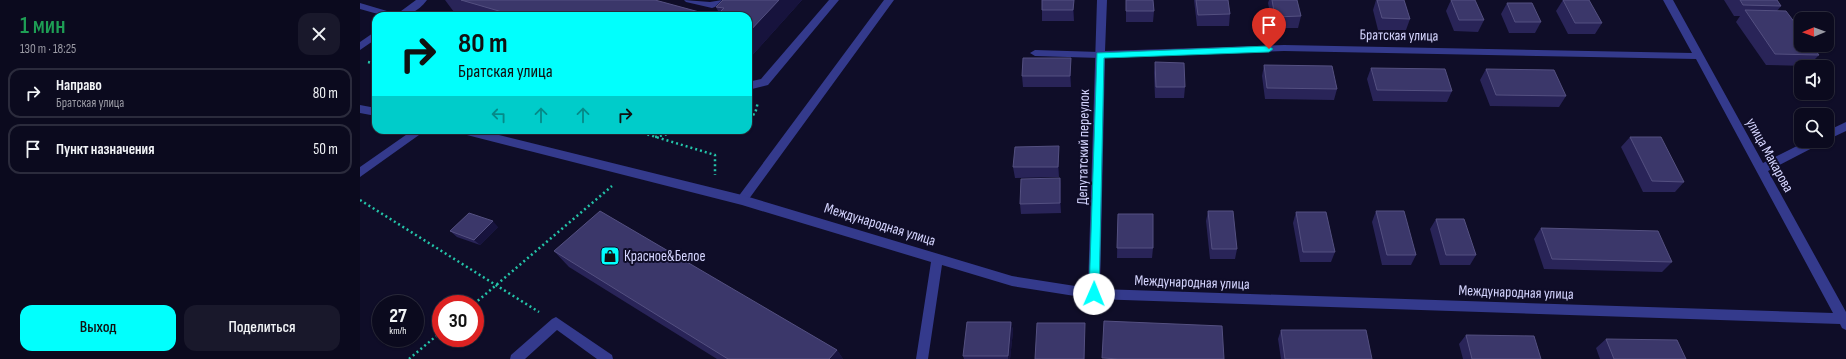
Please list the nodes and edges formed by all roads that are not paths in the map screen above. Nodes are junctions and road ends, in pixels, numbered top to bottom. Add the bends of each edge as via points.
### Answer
1 (422, 0) edge
2 (689, 0) edge
3 (717, 0) edge
4 (834, 0) edge
5 (889, 0) edge
6 (1102, 0) edge
7 (1668, 0) edge
8 (360, 6) edge
9 (380, 12) edge
10 (406, 12) edge
11 (372, 37) edge
12 (360, 47) edge
13 (1035, 53) dead end
14 (1100, 55) junction
15 (1698, 56) junction
16 (752, 85) edge
17 (360, 109) edge
18 (372, 111) edge
19 (1846, 126) edge
20 (1834, 132) edge
21 (415, 134) edge
22 (479, 134) edge
23 (1802, 148) edge
24 (1762, 169) junction
25 (360, 173) edge
26 (742, 200) junction
27 (937, 258) junction
28 (1094, 294) junction
29 (1845, 320) edge
30 (516, 359) edge
31 (608, 359) edge
32 (922, 359) edge

1 - 10 street
2 - 3 street via 712,5
4 - 16 street via 764,82
5 - 26 street
6 - 14 street, Депутатский переулок
7 - 15 street, улица Макарова
8 - 9 street
11 - 12 street
13 - 14 street, Братская улица
14 - 15 street, Братская улица via 1284,48
14 - 28 street, Депутатский переулок
15 - 24 street, улица Макарова
17 - 18 street
19 - 20 street
21 - 25 street
22 - 26 street, Международная улица
23 - 24 street
24 - 29 street, улица Макарова
26 - 27 street, Международная улица
27 - 28 street, Международная улица via 1012,281
27 - 32 street
28 - 29 street, Международная улица
30 - 31 street via 556,323

